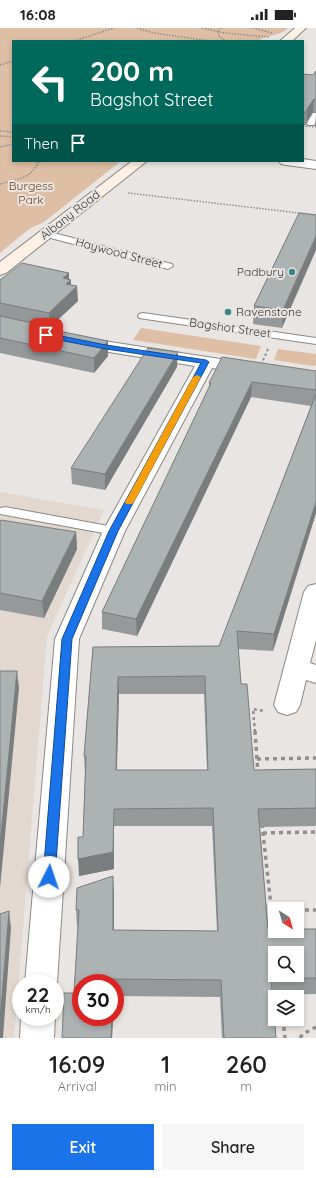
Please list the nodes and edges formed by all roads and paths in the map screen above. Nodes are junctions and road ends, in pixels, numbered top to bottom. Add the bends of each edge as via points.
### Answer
1 (114, 28) edge
2 (137, 28) edge
3 (202, 28) edge
4 (221, 28) edge
5 (253, 28) edge
6 (301, 28) edge
7 (218, 31) junction
8 (183, 37) junction
9 (280, 38) edge
10 (77, 40) edge
11 (184, 40) edge
12 (203, 40) edge
13 (224, 40) edge
14 (12, 61) edge
15 (0, 65) edge
16 (316, 115) edge
17 (310, 125) edge
18 (0, 131) edge
19 (12, 132) edge
20 (0, 136) edge
21 (12, 137) edge
22 (12, 144) edge
23 (0, 147) edge
24 (39, 162) edge
25 (139, 162) edge
26 (294, 162) edge
27 (316, 165) edge
28 (0, 184) edge
29 (127, 193) dead end
30 (316, 215) edge
31 (46, 234) junction
32 (168, 266) dead end
33 (0, 270) edge
34 (143, 316) dead end
35 (62, 339) edge
36 (316, 341) edge
37 (206, 362) junction
38 (239, 366) edge
39 (5, 512) dead end
40 (114, 531) junction
41 (316, 592) edge
42 (306, 671) edge
43 (286, 705) dead end
44 (260, 710) dead end
45 (316, 758) edge
46 (257, 759) junction
47 (258, 780) edge
48 (262, 822) edge
49 (316, 832) edge
50 (263, 834) junction
51 (272, 902) edge
52 (304, 910) edge
53 (316, 910) edge
54 (42, 974) edge
55 (38, 1026) edge
56 (284, 1026) edge
57 (316, 1027) edge
58 (37, 1038) edge
59 (285, 1038) edge
60 (300, 1038) edge

1 - 10 path
2 - 8 path
3 - 7 path
4 - 7 path
5 - 9 path
6 - 9 main road
7 - 9 path
7 - 13 path via 218,35
8 - 11 path
8 - 12 path
14 - 15 path
16 - 17 lane
18 - 19 path
20 - 21 path
22 - 23 path
24 - 28 path via 36,170 30,175
25 - 31 main road, Albany Road
26 - 27 street
29 - 30 path
31 - 32 lane, Haywood Street
31 - 33 main road, Albany Road
34 - 36 lane, Bagshot Street
35 - 37 street
37 - 38 street
37 - 40 street
39 - 40 lane
40 - 54 street via 67,639
41 - 42 street
42 - 43 street
44 - 46 path via 253,709
45 - 46 path
46 - 47 path
48 - 50 path
49 - 50 path
50 - 51 path
52 - 53 path
55 - 58 street
56 - 59 path
57 - 60 path

